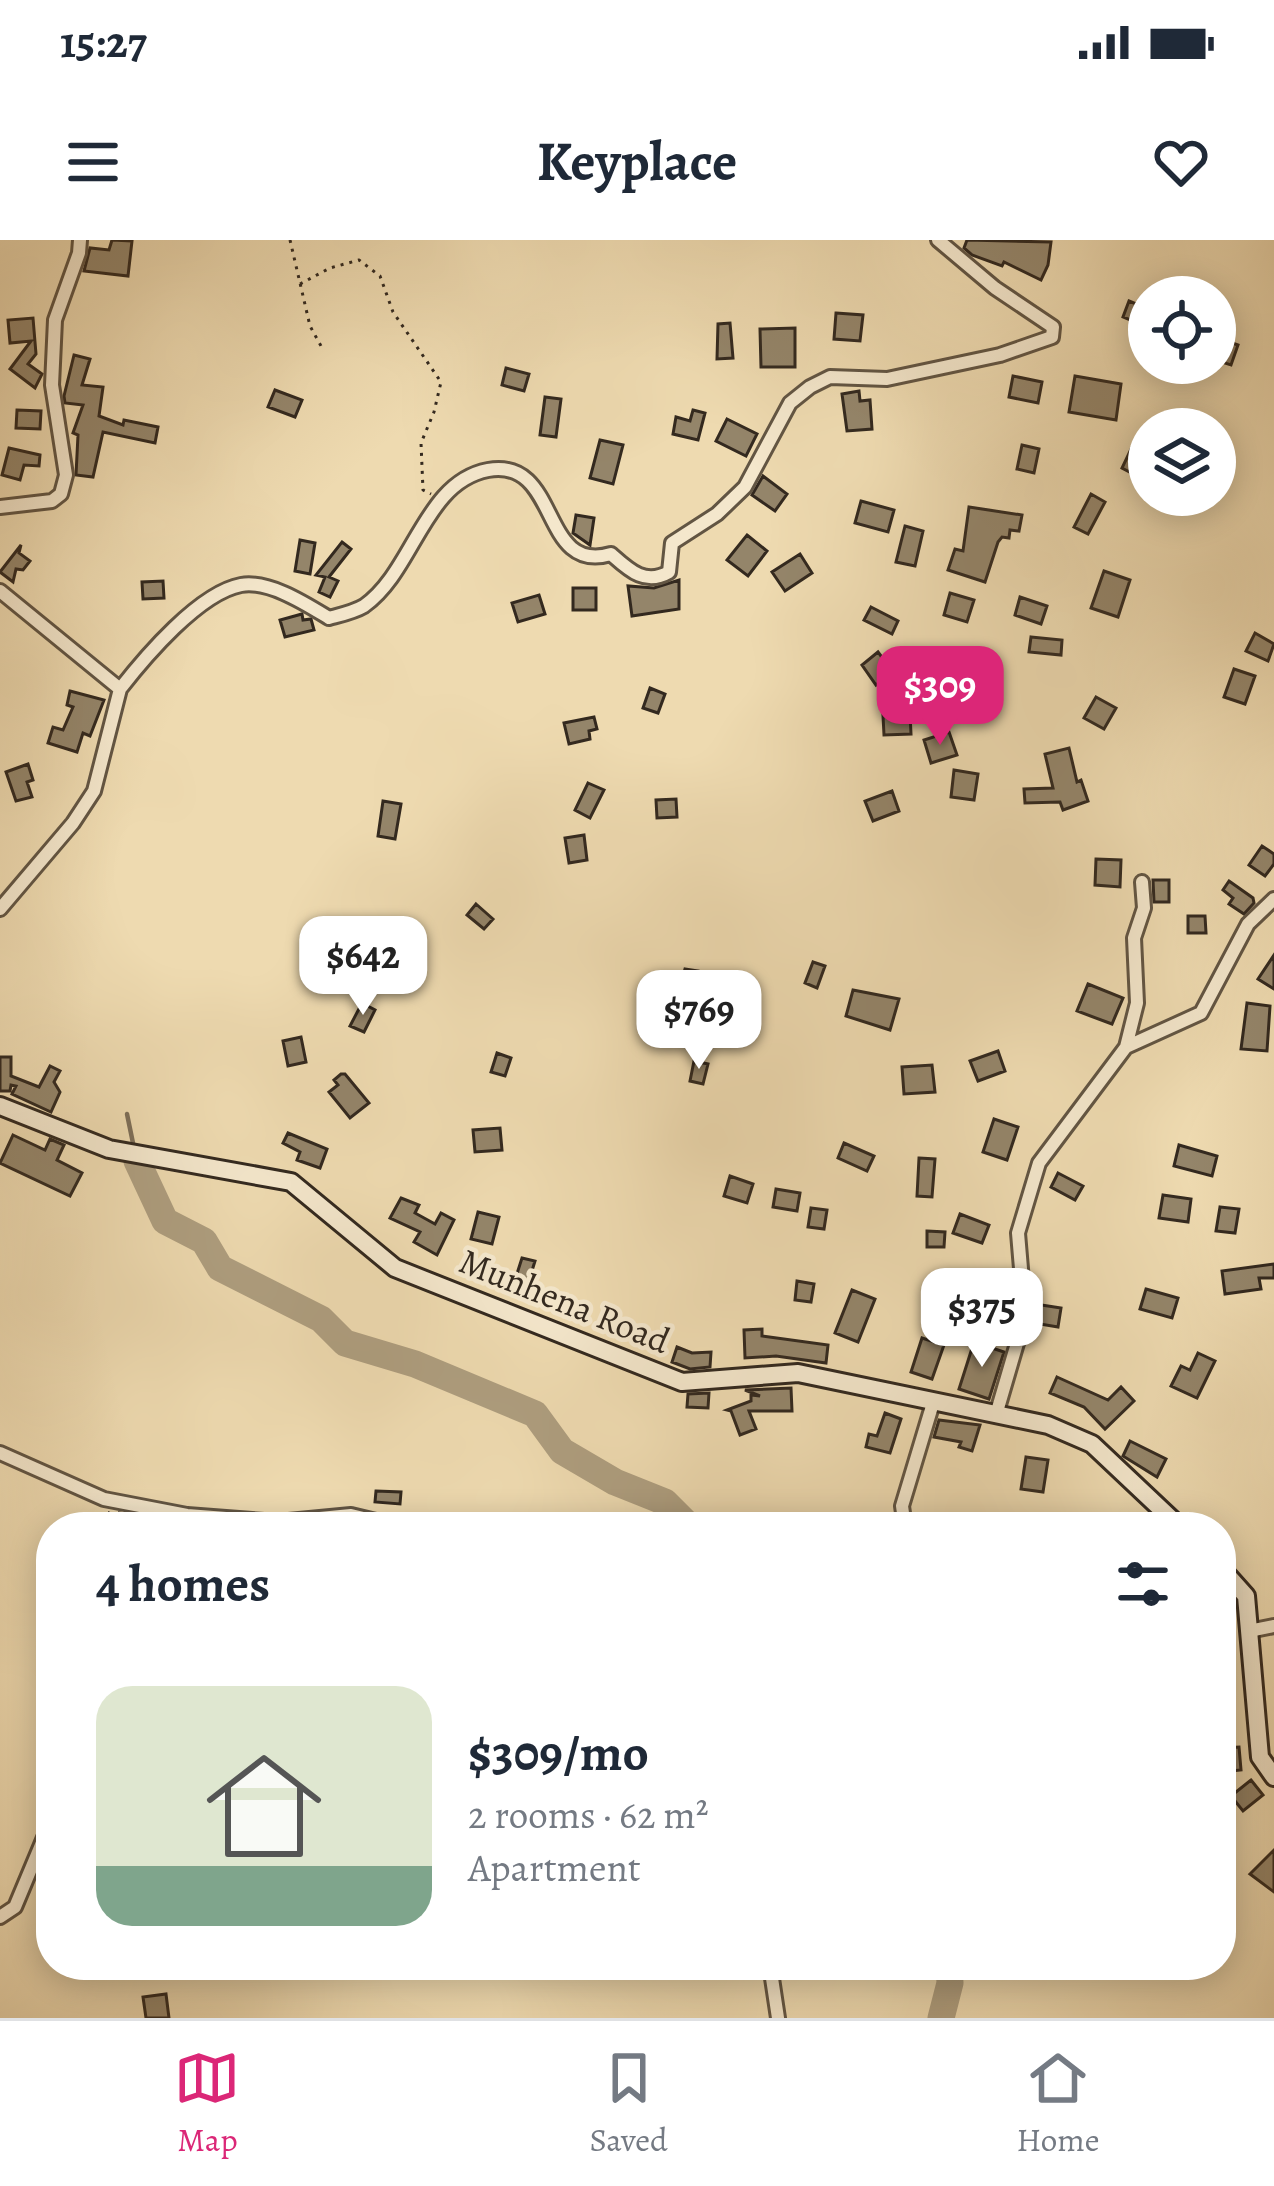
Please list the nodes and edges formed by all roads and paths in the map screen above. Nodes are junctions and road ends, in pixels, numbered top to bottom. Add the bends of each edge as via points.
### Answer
1 (80, 240) edge
2 (290, 240) edge
3 (938, 240) edge
4 (300, 284) junction
5 (321, 346) dead end
6 (443, 499) junction
7 (0, 507) edge
8 (0, 591) edge
9 (120, 689) junction
10 (1142, 882) dead end
11 (1274, 899) edge
12 (0, 909) edge
13 (1126, 1047) junction
14 (0, 1106) edge
15 (933, 1402) junction
16 (996, 1415) junction
17 (0, 1453) edge
18 (171, 1512) edge
19 (903, 1512) edge
20 (1164, 1512) edge
21 (1236, 1585) edge
22 (1274, 1626) edge
23 (1249, 1631) junction
24 (1274, 1777) edge
25 (36, 1857) edge
26 (0, 1917) edge
27 (772, 1980) edge
28 (778, 2018) edge

1 - 7 street via 56,320 61,494
2 - 4 path
3 - 6 street via 1053,327 1052,337 887,379 830,377 809,387 790,403 745,487 672,543 669,572 660,577 633,574 610,554 574,553 524,474 487,470
4 - 5 path
4 - 6 path via 359,260 380,276 393,312 441,382 422,443 423,490
6 - 9 street via 362,608 329,618 296,598 243,584 163,637
8 - 9 street
9 - 12 street via 94,791
10 - 13 street via 1137,1003
11 - 13 street via 1248,924 1201,1013
13 - 16 street via 1039,1163 1018,1233 1025,1316
14 - 15 street, Munhena Road via 109,1149 291,1182 395,1268 682,1382 798,1373
15 - 16 street, Munhena Road
15 - 19 street
16 - 20 street, Munhena Road via 1092,1444
17 - 18 street via 104,1499
21 - 23 street via 1246,1596
22 - 23 street
23 - 24 street via 1260,1756
25 - 26 street via 15,1907
27 - 28 street

